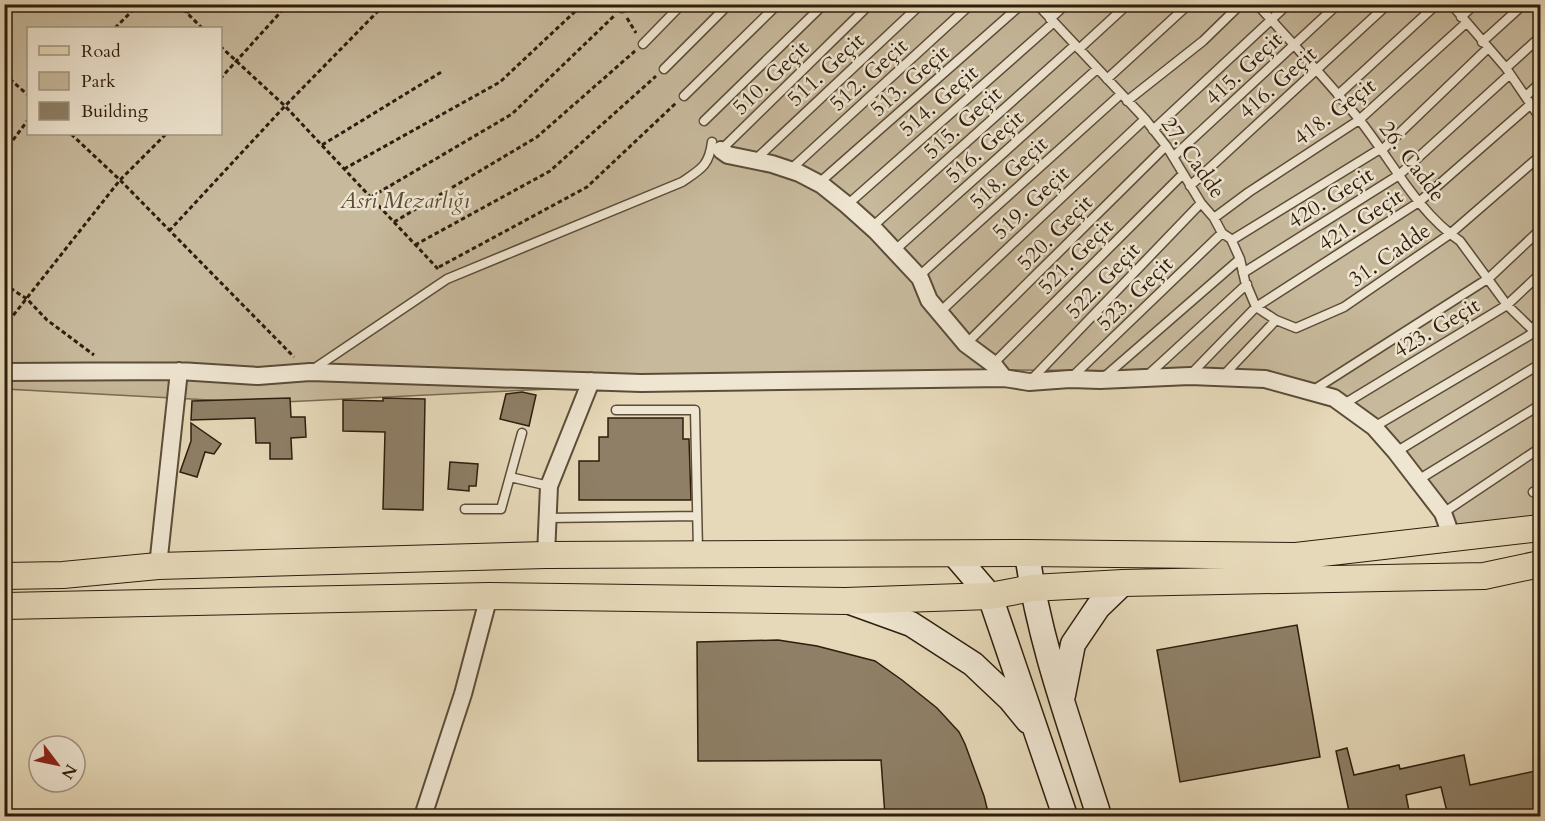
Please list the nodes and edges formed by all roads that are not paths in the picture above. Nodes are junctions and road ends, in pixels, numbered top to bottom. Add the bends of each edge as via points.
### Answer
1 (682, 4) edge
2 (729, 4) edge
3 (778, 4) edge
4 (825, 4) edge
5 (870, 4) edge
6 (921, 4) edge
7 (971, 4) edge
8 (1022, 4) edge
9 (1037, 4) edge
10 (1066, 4) edge
11 (1128, 4) edge
12 (1189, 4) edge
13 (1241, 4) edge
14 (1257, 4) edge
15 (1288, 4) edge
16 (1338, 4) edge
17 (1388, 4) edge
18 (1437, 4) edge
19 (1451, 4) edge
20 (1475, 4) edge
21 (1524, 4) edge
22 (1271, 20) junction
23 (1464, 20) junction
24 (1052, 21) junction
25 (1540, 37) edge
26 (643, 44) road end
27 (1294, 45) junction
28 (1485, 45) junction
29 (1077, 47) junction
30 (664, 69) road end
31 (1098, 69) junction
32 (1317, 70) junction
33 (1508, 71) junction
34 (1107, 79) junction
35 (1540, 83) edge
36 (1338, 95) junction
37 (684, 96) road end
38 (1124, 97) junction
39 (1528, 100) junction
40 (1540, 118) edge
41 (1145, 119) junction
42 (1359, 120) junction
43 (704, 121) dead end
44 (1154, 130) junction
45 (717, 146) junction
46 (1166, 146) junction
47 (1381, 150) junction
48 (1540, 156) edge
49 (1173, 157) junction
50 (754, 160) junction
51 (790, 170) junction
52 (1183, 174) junction
53 (1399, 175) junction
54 (819, 183) junction
55 (1190, 186) junction
56 (1419, 202) junction
57 (1201, 203) junction
58 (847, 205) junction
59 (1214, 218) junction
60 (872, 227) junction
61 (1540, 230) edge
62 (1222, 232) junction
63 (1450, 234) junction
64 (1232, 240) junction
65 (894, 251) junction
66 (1240, 260) junction
67 (1244, 273) junction
68 (1540, 274) edge
69 (918, 277) junction
70 (1489, 278) junction
71 (1247, 284) junction
72 (1507, 305) junction
73 (1256, 307) junction
74 (940, 312) junction
75 (1276, 320) junction
76 (1540, 321) edge
77 (1536, 333) edge
78 (966, 344) junction
79 (993, 364) junction
80 (1540, 364) edge
81 (179, 370) junction
82 (4, 372) edge
83 (310, 372) junction
84 (1190, 376) junction
85 (1223, 377) junction
86 (1004, 378) junction
87 (1145, 378) junction
88 (1070, 379) junction
89 (591, 381) junction
90 (1100, 381) junction
91 (1029, 382) junction
92 (1312, 391) junction
93 (1344, 405) junction
94 (1540, 405) edge
95 (616, 410) dead end
96 (1374, 427) junction
97 (522, 433) dead end
98 (1540, 448) edge
99 (1396, 452) junction
100 (510, 477) junction
101 (1418, 480) junction
102 (549, 486) junction
103 (465, 509) dead end
104 (1443, 513) junction
105 (697, 516) junction
106 (548, 518) junction
107 (1540, 528) edge
108 (1452, 538) junction
109 (1027, 553) junction
110 (698, 554) junction
111 (954, 554) junction
112 (546, 555) junction
113 (1540, 564) edge
114 (158, 566) junction
115 (4, 576) edge
116 (1123, 583) junction
117 (1032, 588) junction
118 (489, 596) junction
119 (990, 596) junction
120 (845, 600) junction
121 (4, 606) edge
122 (1062, 700) junction
123 (1036, 731) junction
124 (423, 816) edge
125 (1065, 816) edge
126 (1099, 816) edge

1 - 26 lane
2 - 30 lane
3 - 37 lane
4 - 43 lane
5 - 45 lane, 510. Geçit
6 - 50 lane, 511. Geçit
7 - 51 lane, 512. Geçit
8 - 54 lane, 513. Geçit
9 - 24 lane, 27. Cadde
10 - 24 lane, 514. Geçit
11 - 29 lane, 515. Geçit
12 - 34 lane
13 - 38 lane, 518. Geçit via 1203,41
14 - 22 lane, 26. Cadde
15 - 22 lane
16 - 27 lane, 415. Geçit
17 - 32 lane, 416. Geçit
18 - 36 lane
19 - 23 lane
20 - 23 lane, 418. Geçit
21 - 28 lane
22 - 27 lane, 26. Cadde
22 - 44 lane
23 - 28 lane
23 - 42 lane, 418. Geçit
24 - 29 lane, 27. Cadde
24 - 58 lane, 514. Geçit
25 - 33 lane, 420. Geçit
27 - 32 lane, 26. Cadde
27 - 49 lane, 415. Geçit
28 - 33 lane
28 - 47 lane
29 - 31 lane, 27. Cadde
29 - 60 lane, 515. Geçit
31 - 34 lane, 27. Cadde
31 - 65 lane, 516. Geçit
32 - 36 lane, 26. Cadde
32 - 55 lane, 416. Geçit
33 - 39 lane
33 - 53 lane, 420. Geçit
34 - 38 lane, 27. Cadde
35 - 39 lane, 421. Geçit
36 - 42 lane, 26. Cadde
38 - 41 lane, 27. Cadde
38 - 69 lane, 518. Geçit
39 - 40 lane
39 - 56 lane, 421. Geçit
41 - 44 lane, 27. Cadde
41 - 74 lane, 519. Geçit
42 - 47 lane, 26. Cadde
42 - 59 lane, 418. Geçit
44 - 46 lane, 27. Cadde
45 - 50 street via 728,155
45 - 83 lane via 705,166 682,182 447,279
46 - 49 lane, 27. Cadde
46 - 78 lane, 520. Geçit
47 - 53 lane, 26. Cadde
47 - 64 lane
48 - 63 lane, 31. Cadde
49 - 52 lane, 27. Cadde
50 - 51 street
51 - 54 street
52 - 55 lane, 27. Cadde
52 - 79 lane, 521. Geçit
53 - 56 lane, 26. Cadde
53 - 67 lane, 420. Geçit
54 - 58 street
55 - 57 lane, 27. Cadde
56 - 63 lane, 26. Cadde
56 - 73 lane, 421. Geçit
57 - 59 lane, 27. Cadde
57 - 91 lane, 522. Geçit
58 - 60 street
59 - 62 lane, 27. Cadde
60 - 65 street
61 - 70 lane
62 - 64 lane, 27. Cadde
62 - 88 lane, 523. Geçit
63 - 70 lane, 26. Cadde
63 - 75 lane, 31. Cadde via 1344,307 1296,328
64 - 66 lane, 27. Cadde
65 - 69 street
66 - 67 lane, 27. Cadde
66 - 90 lane, 523. Geçit
67 - 71 lane, 27. Cadde
68 - 72 lane, 423. Geçit
69 - 74 street
70 - 72 lane, 26. Cadde
70 - 92 lane
71 - 73 lane, 27. Cadde
71 - 87 lane
72 - 77 lane, 26. Cadde
72 - 93 lane, 423. Geçit
73 - 75 lane
73 - 84 lane, 421. Geçit
74 - 78 street
75 - 85 lane
76 - 77 lane
77 - 96 lane
78 - 79 street
79 - 86 street
80 - 99 lane
81 - 82 street
81 - 83 street via 258,376
81 - 114 street
83 - 89 street
84 - 85 street
84 - 87 street
85 - 92 street via 1265,379
86 - 89 street
86 - 91 street
87 - 90 street
88 - 90 street
88 - 91 street
89 - 102 street
92 - 93 street
93 - 96 street
94 - 101 lane
95 - 105 lane via 695,410
96 - 99 street
97 - 100 lane
98 - 104 lane
99 - 101 street
100 - 102 lane
100 - 103 lane via 501,509
101 - 104 street
102 - 106 street
104 - 108 street
105 - 106 lane
105 - 110 lane
106 - 112 street
107 - 108 main road
108 - 109 main road via 1296,556
109 - 111 main road
109 - 117 street
110 - 111 main road
110 - 112 main road
111 - 119 street
112 - 114 main road
113 - 116 main road via 1484,576
114 - 115 main road
116 - 117 main road
116 - 122 street via 1098,607 1073,644
117 - 119 main road
117 - 122 street
118 - 120 main road
118 - 121 main road
118 - 124 street via 463,694
119 - 120 main road
119 - 123 street
120 - 123 street via 911,624 973,664
122 - 126 street
123 - 125 street

